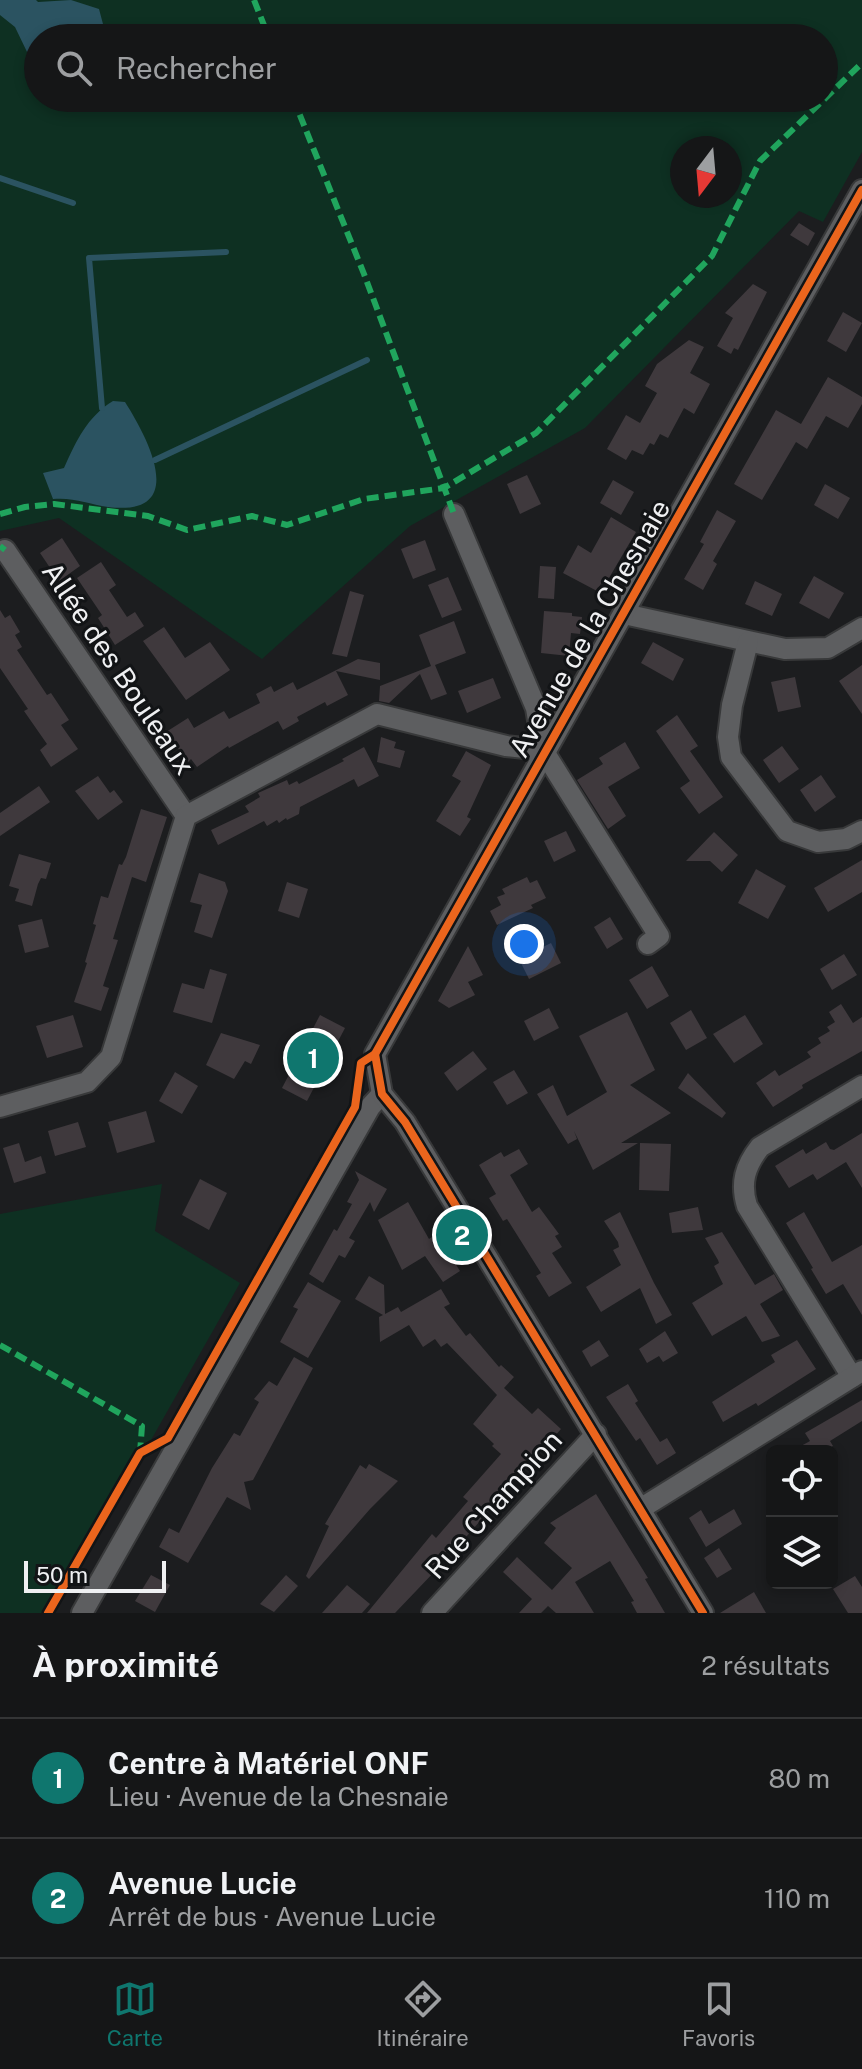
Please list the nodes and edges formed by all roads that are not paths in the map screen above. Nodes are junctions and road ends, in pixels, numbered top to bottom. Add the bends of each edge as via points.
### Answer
1 (862, 190) edge
2 (454, 514) dead end
3 (5, 550) dead end
4 (624, 614) junction
5 (862, 628) edge
6 (748, 642) junction
7 (543, 750) junction
8 (186, 816) junction
9 (862, 831) edge
10 (648, 944) dead end
11 (862, 1086) edge
12 (382, 1094) junction
13 (0, 1107) edge
14 (857, 1374) edge
15 (596, 1434) junction
16 (640, 1509) junction
17 (82, 1613) edge
18 (432, 1613) edge
19 (703, 1613) edge

1 - 4 street, Avenue de la Chesnaie
2 - 7 street via 536,708
3 - 8 street, Allée des Bouleaux
4 - 6 street
4 - 7 street, Avenue de la Chesnaie
5 - 6 street via 828,648 785,649
6 - 9 street via 732,705 731,757 787,831 818,842
7 - 8 street via 377,714
7 - 10 street via 659,936
7 - 12 street, Avenue de la Chesnaie via 375,1054
8 - 13 street via 111,1057 87,1082
11 - 14 street via 760,1147 749,1161 741,1188 747,1206
12 - 15 street via 405,1122
12 - 17 street
14 - 16 street
15 - 16 street
15 - 18 street, Rue Champion
16 - 19 street

